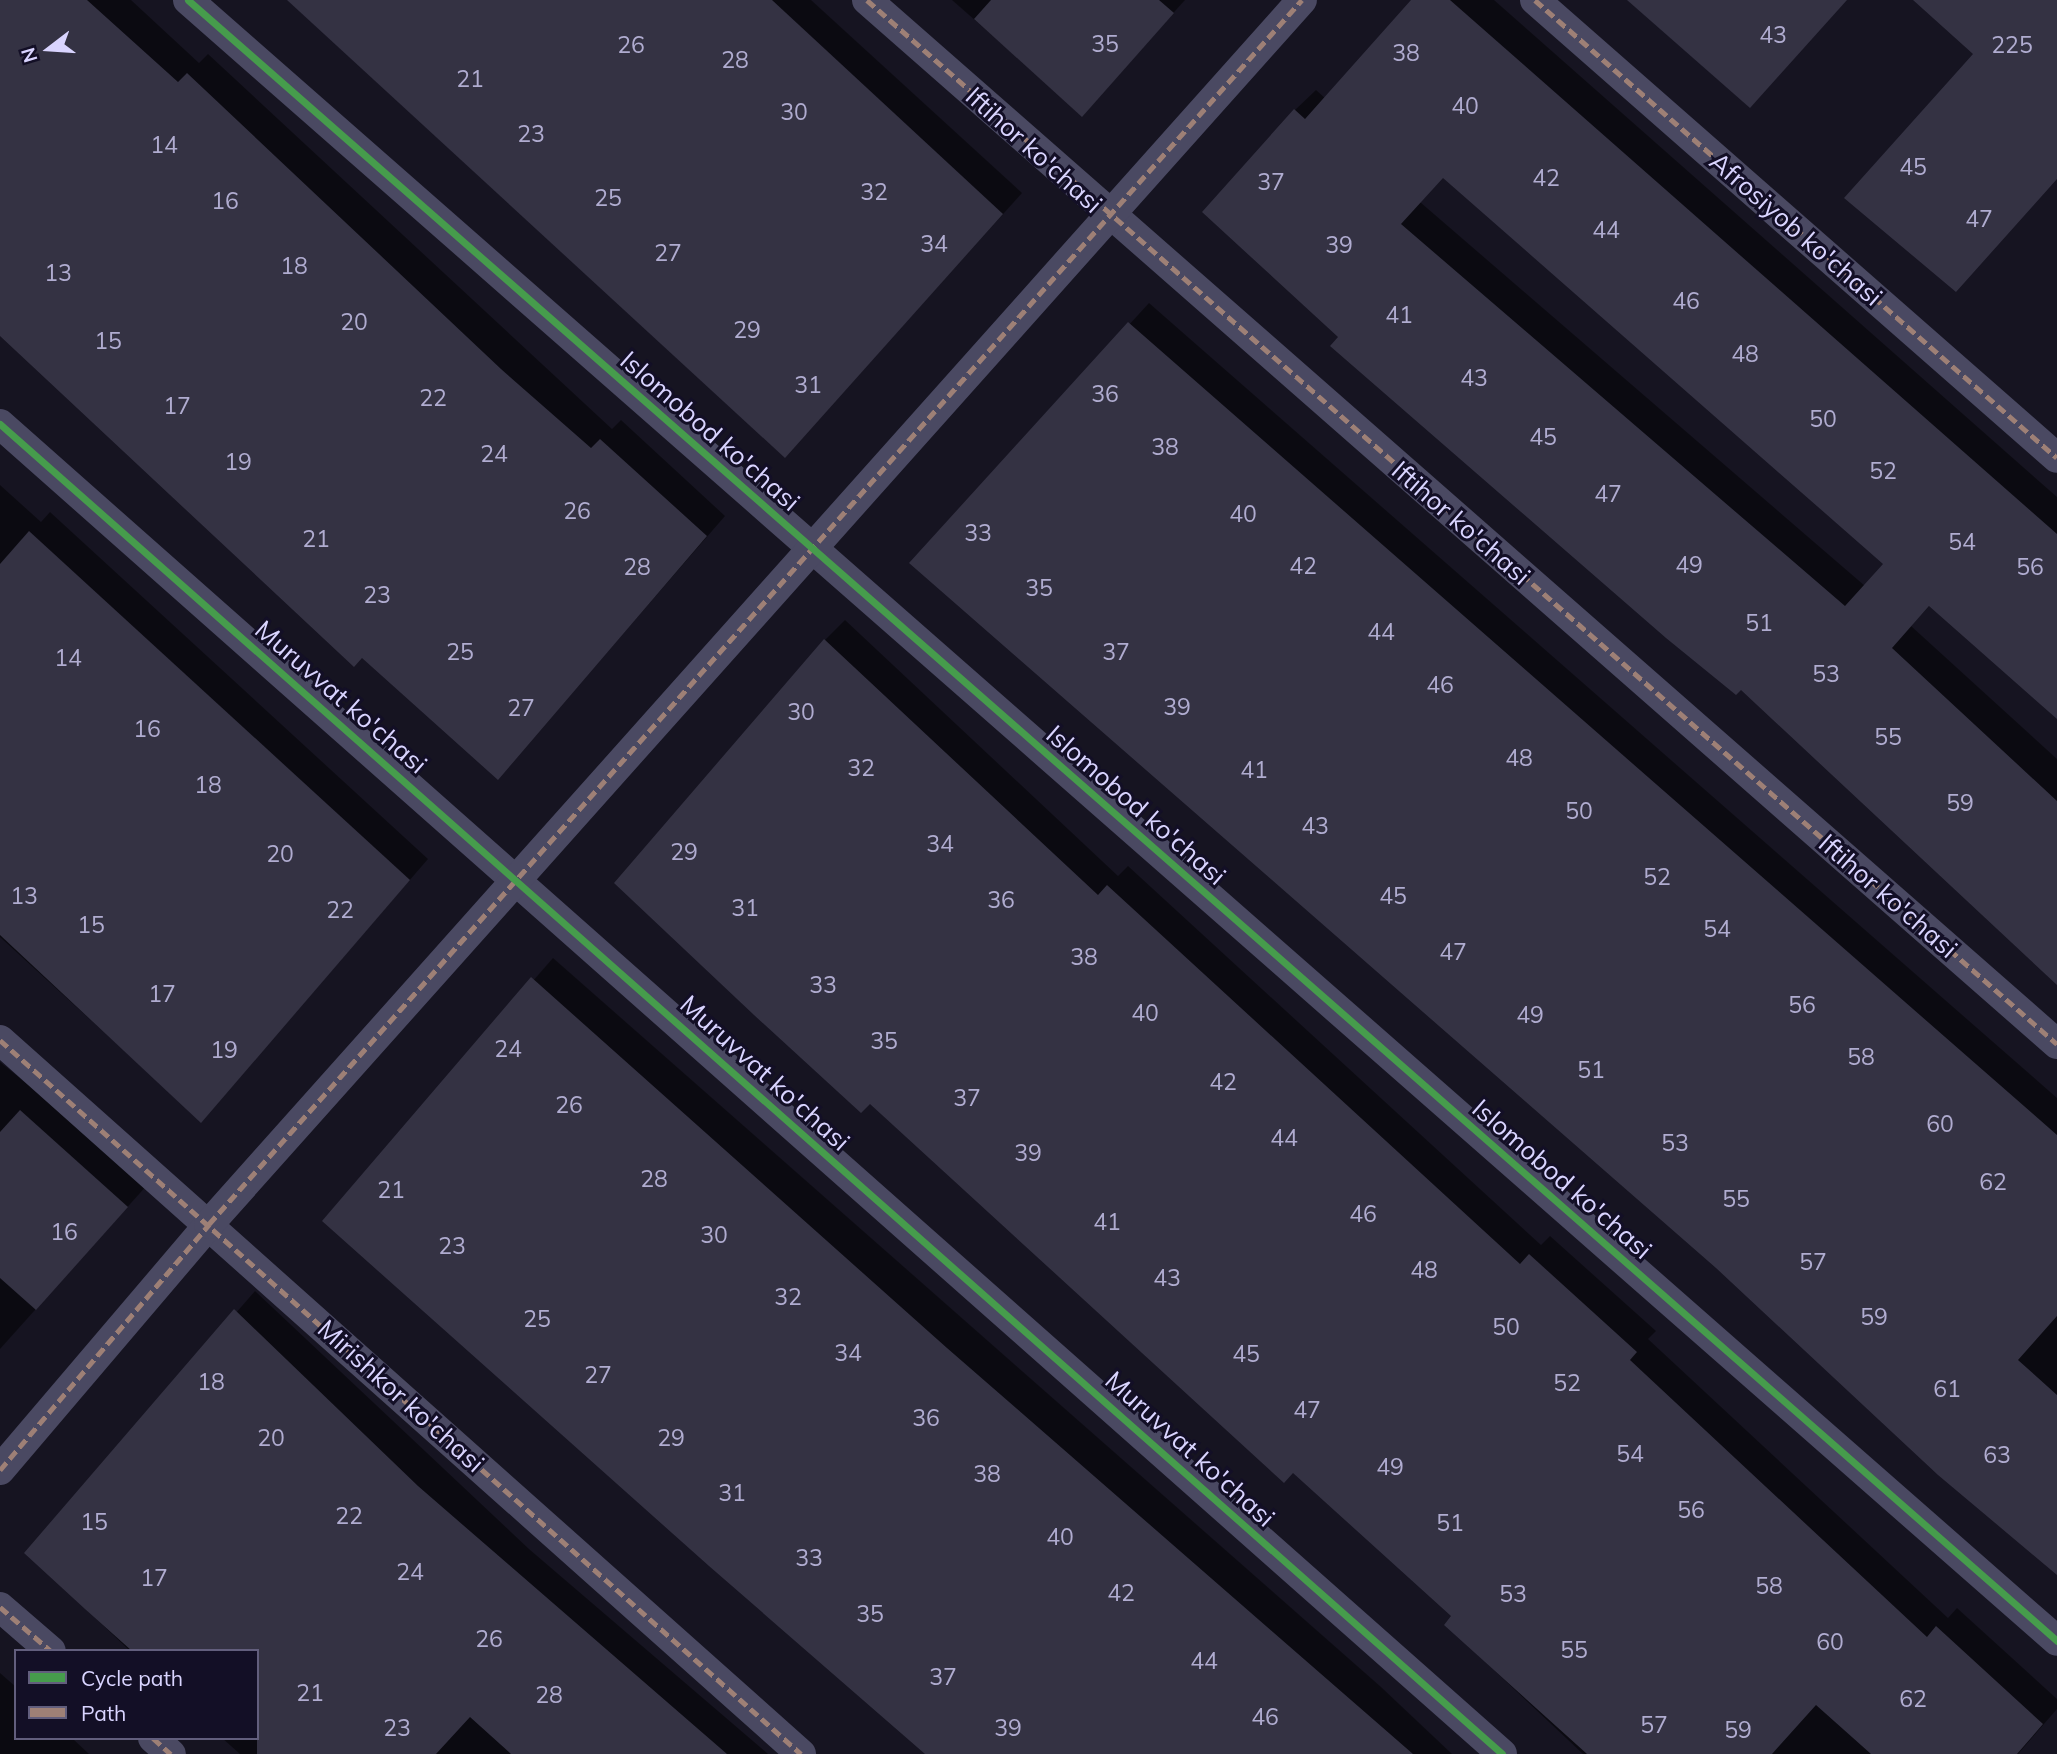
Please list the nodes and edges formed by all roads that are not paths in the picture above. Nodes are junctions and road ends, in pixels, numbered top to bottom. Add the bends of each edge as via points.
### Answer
1 (188, 0) edge
2 (867, 0) edge
3 (1302, 0) edge
4 (1535, 0) edge
5 (1109, 216) junction
6 (0, 424) edge
7 (2057, 458) edge
8 (812, 549) junction
9 (516, 880) junction
10 (0, 1040) edge
11 (2057, 1044) edge
12 (209, 1224) junction
13 (0, 1470) edge
14 (0, 1607) edge
15 (2057, 1641) edge
16 (49, 1649) edge
17 (155, 1740) edge
18 (171, 1754) edge
19 (800, 1754) edge
20 (1502, 1754) edge

1 - 8 street, Islomobod ko'chasi
2 - 5 street, Iftihor ko'chasi
3 - 5 street
4 - 7 street, Afrosiyob ko'chasi
5 - 8 street
5 - 11 street, Iftihor ko'chasi
6 - 9 street, Muruvvat ko'chasi
8 - 9 street
8 - 15 street, Islomobod ko'chasi
9 - 12 street
9 - 20 street, Muruvvat ko'chasi
10 - 12 street, Mirishkor ko'chasi
12 - 13 street
12 - 19 street, Mirishkor ko'chasi
14 - 16 street
17 - 18 street

